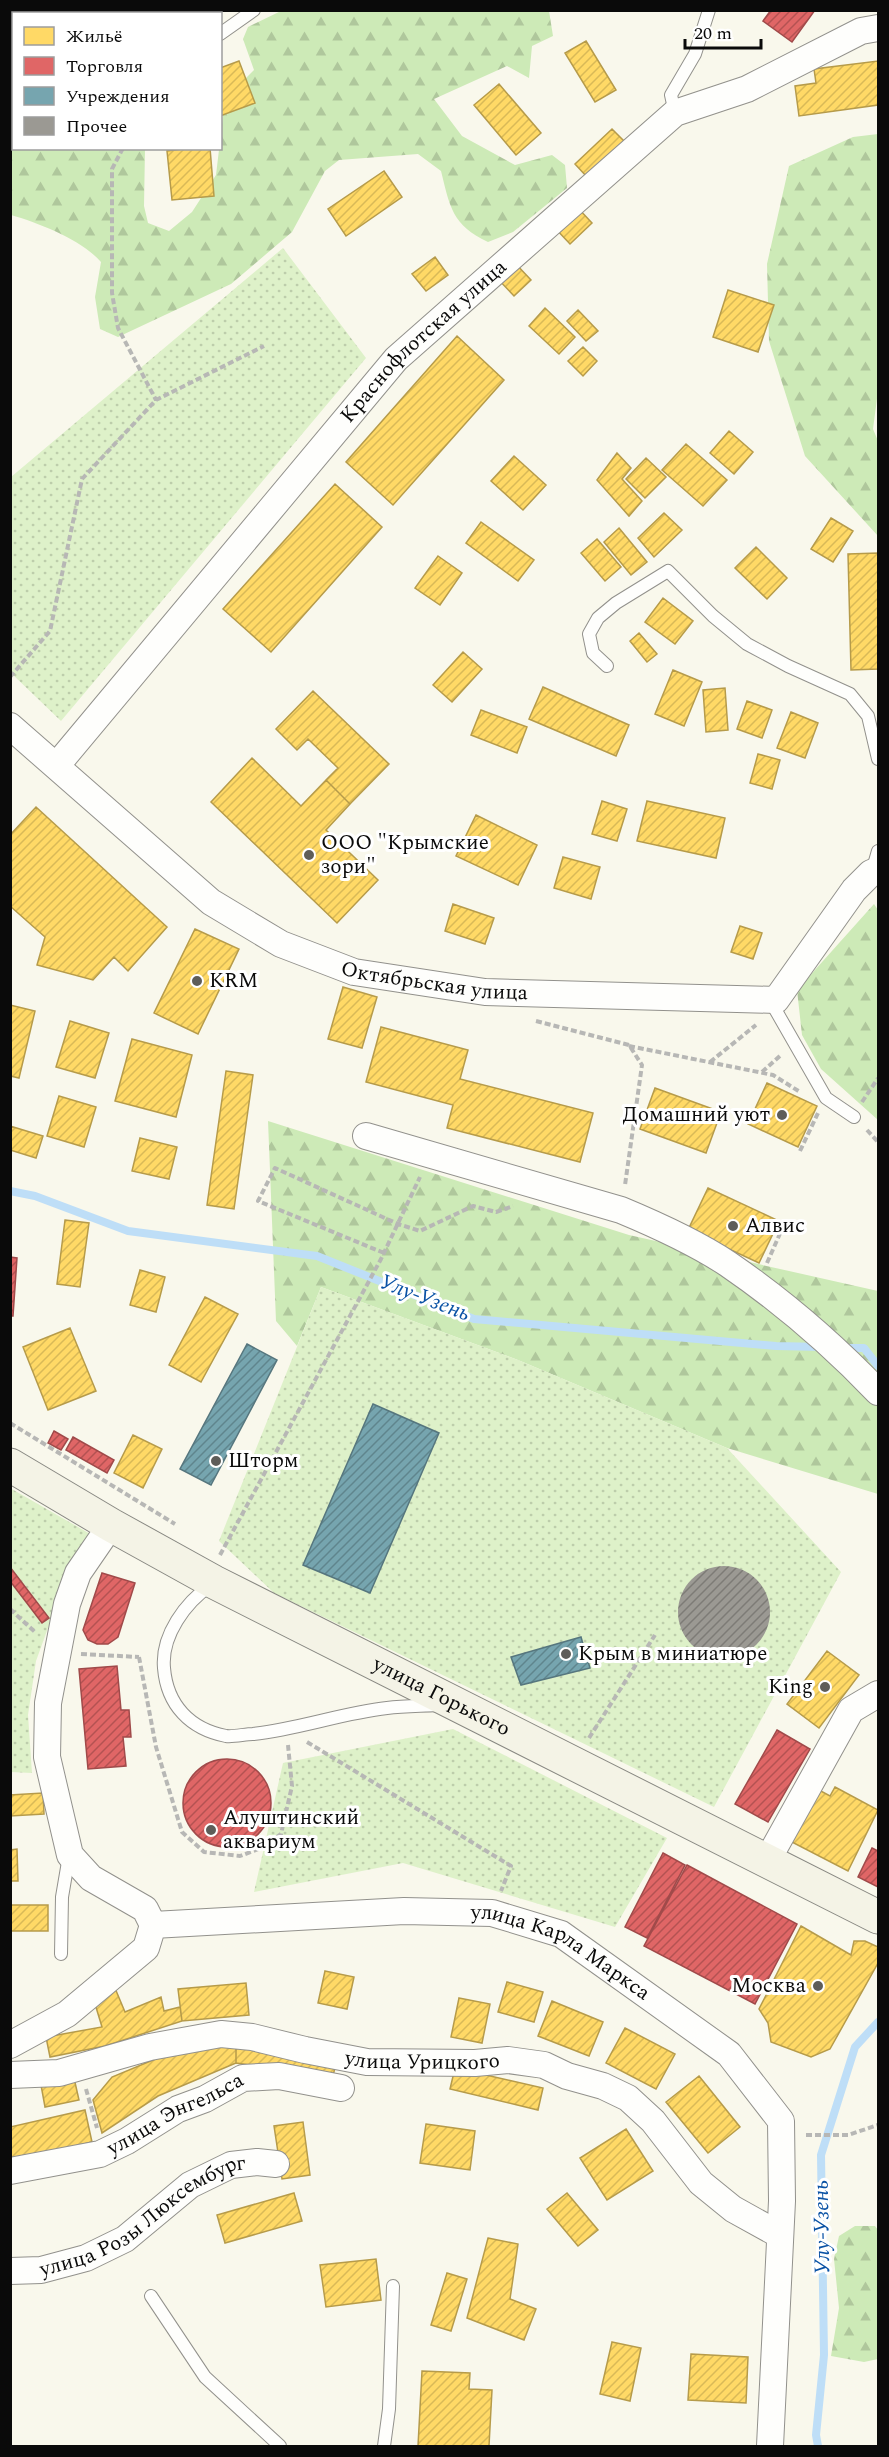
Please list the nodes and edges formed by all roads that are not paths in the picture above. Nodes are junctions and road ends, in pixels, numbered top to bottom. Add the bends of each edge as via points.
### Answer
1 (254, 10) edge
2 (709, 10) edge
3 (879, 28) edge
4 (222, 33) edge
5 (675, 113) junction
6 (607, 666) dead end
7 (10, 726) edge
8 (879, 759) edge
9 (57, 765) junction
10 (876, 865) edge
11 (776, 1004) junction
12 (854, 1117) dead end
13 (366, 1136) dead end
14 (874, 1388) edge
15 (10, 1465) edge
16 (111, 1525) junction
17 (214, 1565) junction
18 (879, 1694) edge
19 (457, 1704) junction
20 (70, 1855) junction
21 (766, 1860) junction
22 (879, 1917) edge
23 (153, 1925) junction
24 (62, 1954) dead end
25 (10, 2045) edge
26 (10, 2075) edge
27 (341, 2088) dead end
28 (276, 2164) dead end
29 (10, 2172) edge
30 (780, 2235) junction
31 (10, 2271) edge
32 (393, 2286) dead end
33 (151, 2296) dead end
34 (280, 2446) edge
35 (384, 2446) edge
36 (770, 2446) edge

1 - 4 lane
2 - 5 lane via 695,54 671,94
3 - 5 street, Краснофлотская улица via 861,31 747,89
5 - 9 street, Краснофлотская улица via 396,359
6 - 8 lane via 593,653 589,634 598,618 668,571 747,644 850,694 868,716
7 - 9 street, Октябрьская улица
9 - 11 street, Октябрьская улица via 211,902 281,944 354,972 485,992
10 - 11 street via 854,890
11 - 12 lane via 826,1098
13 - 14 street via 621,1210 657,1225 726,1263 756,1285
15 - 16 main road, улица Горького
16 - 17 main road, улица Горького
16 - 20 street via 78,1574 67,1604 48,1703 47,1757
17 - 19 main road, улица Горького
17 - 19 lane via 182,1611 163,1659 171,1697 191,1724 227,1736 286,1729 387,1708
18 - 21 street via 851,1710
19 - 21 main road, улица Горького
20 - 23 street via 91,1878 145,1909
20 - 24 lane via 62,1897
21 - 22 main road, улица Горького
23 - 25 street via 146,1948 67,2014
23 - 30 street, улица Карла Маркса via 404,1911 492,1913 561,1934 729,2054 782,2121
26 - 30 street, улица Урицкого via 58,2073 150,2047 221,2034 367,2062 508,2060 544,2065 628,2098 653,2121 701,2183 733,2209
27 - 29 street, улица Энгельса via 279,2076 243,2078 178,2109 104,2152
28 - 31 street, улица Розы Люксембург via 231,2165 190,2185 125,2239 86,2259 41,2270
30 - 36 street, улица Карла Маркса
32 - 35 lane
33 - 34 lane via 206,2377

